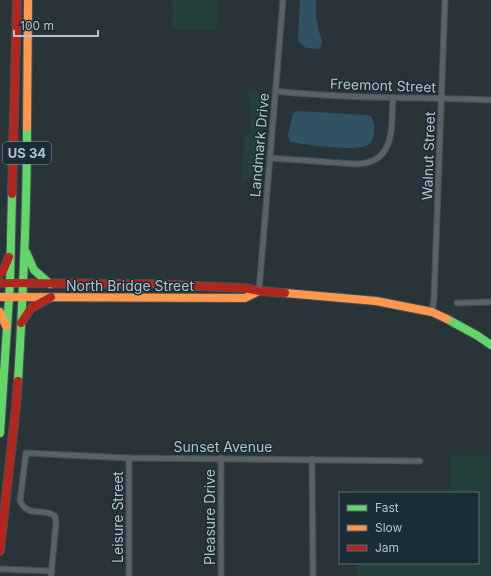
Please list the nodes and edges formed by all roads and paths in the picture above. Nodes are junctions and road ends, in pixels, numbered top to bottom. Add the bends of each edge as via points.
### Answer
1 (18, 0) edge
2 (28, 0) edge
3 (283, 0) edge
4 (446, 0) edge
5 (275, 91) junction
6 (394, 98) junction
7 (442, 98) junction
8 (491, 100) edge
9 (270, 158) junction
10 (25, 249) junction
11 (12, 250) junction
12 (0, 273) edge
13 (0, 283) edge
14 (10, 283) junction
15 (23, 284) junction
16 (50, 284) junction
17 (259, 291) junction
18 (0, 297) edge
19 (9, 297) junction
20 (22, 297) junction
21 (51, 297) junction
22 (491, 302) edge
23 (457, 303) dead end
24 (0, 312) edge
25 (432, 312) junction
26 (21, 323) junction
27 (7, 328) junction
28 (491, 345) edge
29 (0, 433) edge
30 (128, 458) junction
31 (221, 458) junction
32 (312, 459) junction
33 (420, 461) dead end
34 (0, 551) edge
35 (0, 569) edge
36 (52, 574) edge
37 (129, 576) edge
38 (221, 576) edge
39 (313, 576) edge

1 - 11 main road, US 34
2 - 10 main road, US 34
3 - 5 street, Landmark Drive
4 - 7 street, Walnut Street
5 - 6 street, Freemont Street
5 - 9 street, Landmark Drive
6 - 7 street, Freemont Street
6 - 9 street via 390,138 386,150 378,159 366,164 355,164
7 - 8 street, Freemont Street
7 - 25 street, Walnut Street
9 - 17 street, Landmark Drive
10 - 15 main road, US 34
10 - 16 main road via 34,270
11 - 12 main road
11 - 14 main road, US 34
13 - 14 main road, North Bridge Street
14 - 15 main road, North Bridge Street
14 - 19 main road, US 34
15 - 16 main road, North Bridge Street
15 - 20 main road, US 34
16 - 17 main road, North Bridge Street via 150,284 245,288
17 - 21 main road, North Bridge Street via 245,298
17 - 25 main road, North Bridge Street via 376,301
18 - 19 main road, North Bridge Street
19 - 20 main road, North Bridge Street
19 - 27 main road, US 34
20 - 21 main road, North Bridge Street
20 - 26 main road, US 34
21 - 26 main road via 31,308
22 - 23 street
24 - 27 main road
25 - 28 main road, North Bridge Street via 454,322
26 - 34 main road, US 34 via 16,406
27 - 29 main road, US 34
30 - 31 street, Sunset Avenue
30 - 36 street, Sunset Avenue via 26,453 20,501 28,511 50,512 55,516
30 - 37 street, Leisure Street
31 - 32 street, Sunset Avenue
31 - 38 street, Pleasure Drive
32 - 33 street, Sunset Avenue
32 - 39 street
35 - 36 street

